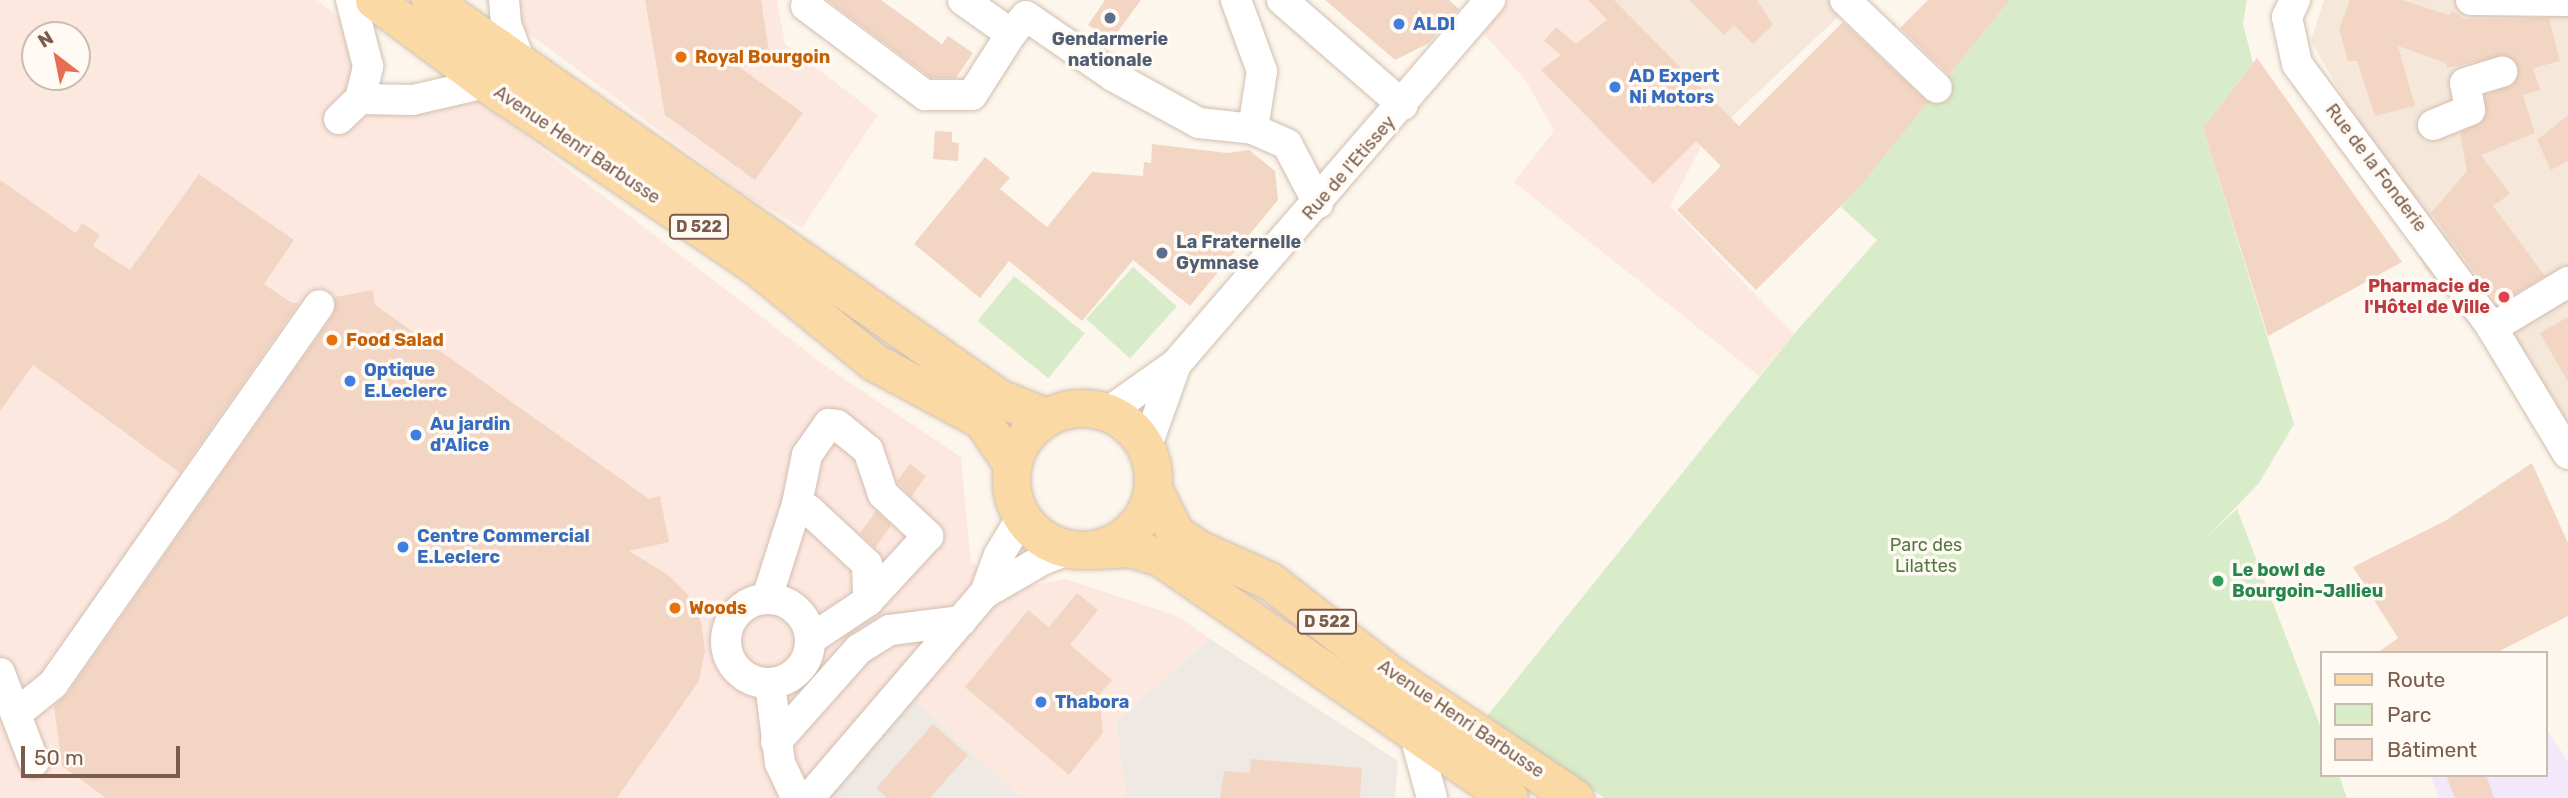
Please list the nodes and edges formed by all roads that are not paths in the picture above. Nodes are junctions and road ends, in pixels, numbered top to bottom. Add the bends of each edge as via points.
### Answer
1 (351, 0) edge
2 (374, 0) edge
3 (430, 0) edge
4 (504, 0) edge
5 (963, 0) edge
6 (1236, 0) edge
7 (1282, 0) edge
8 (1490, 0) edge
9 (1844, 0) edge
10 (2295, 0) edge
11 (2471, 0) edge
12 (2568, 1) edge
13 (806, 6) dead end
14 (1011, 34) junction
15 (521, 64) junction
16 (2502, 72) dead end
17 (486, 83) junction
18 (1937, 88) dead end
19 (1403, 105) junction
20 (2433, 125) dead end
21 (1253, 129) junction
22 (1318, 203) junction
23 (2568, 282) edge
24 (319, 305) dead end
25 (2492, 328) junction
26 (1176, 364) junction
27 (1108, 412) junction
28 (1046, 417) junction
29 (1146, 448) junction
30 (2568, 454) edge
31 (1012, 464) junction
32 (1153, 489) junction
33 (797, 504) junction
34 (1022, 517) junction
35 (1083, 549) junction
36 (985, 593) junction
37 (767, 598) junction
38 (868, 601) junction
39 (961, 621) junction
40 (811, 639) junction
41 (0, 673) edge
42 (770, 683) junction
43 (16, 714) junction
44 (1414, 732) junction
45 (776, 742) junction
46 (34, 762) dead end
47 (796, 798) edge
48 (809, 798) edge
49 (1432, 798) edge
50 (1509, 798) edge
51 (1575, 798) edge

1 - 17 street via 368,66 350,109
2 - 17 main road, Avenue Henri Barbusse / D 522
3 - 15 main road, Avenue Henri Barbusse / D 522
4 - 15 street via 506,24
5 - 14 street
6 - 21 street via 1262,71
7 - 19 street
8 - 19 street, Rue de l'Etissey
9 - 18 street
10 - 25 street, Rue de la Fonderie via 2287,17 2297,64
11 - 12 street
13 - 14 street via 925,95 972,95
14 - 21 street via 1026,16 1113,76 1199,123
15 - 28 main road, Avenue Henri Barbusse / D 522 via 999,398
16 - 20 street via 2465,83 2470,110
17 - 31 main road, Avenue Henri Barbusse / D 522 via 755,265 874,362 982,419
19 - 22 street, Rue de l'Etissey
21 - 22 street via 1295,152
22 - 26 street, Rue de l'Etissey
23 - 25 street
24 - 43 street via 53,684
25 - 30 street, Rue de la Fonderie
26 - 27 street, Rue de l'Etissey
26 - 29 street, Rue de l'Etissey
27 - 28 main road via 1081,407
27 - 29 main road via 1125,421
28 - 31 main road via 1024,438
29 - 32 main road via 1153,465
31 - 34 main road via 1012,494
32 - 35 main road via 1143,518 1122,539
32 - 51 main road, Avenue Henri Barbusse / D 522 via 1175,533 1270,581 1395,678
33 - 37 street
33 - 38 street via 867,564
33 - 38 street via 807,455 829,424 837,425 868,450 883,494 928,536
34 - 35 main road via 1041,537
34 - 36 street via 999,555
35 - 36 street via 1042,560
35 - 44 main road, Avenue Henri Barbusse / D 522 via 1129,548 1160,557
36 - 39 street
37 - 40 street via 789,603 804,618
37 - 42 street via 746,605 731,621 726,642 727,655 749,678
38 - 40 street
39 - 45 street via 890,630 859,649
39 - 48 street
40 - 42 street via 806,660 791,677
41 - 43 street
42 - 45 street
43 - 46 street
44 - 49 street
44 - 50 main road, Avenue Henri Barbusse / D 522
45 - 47 street

